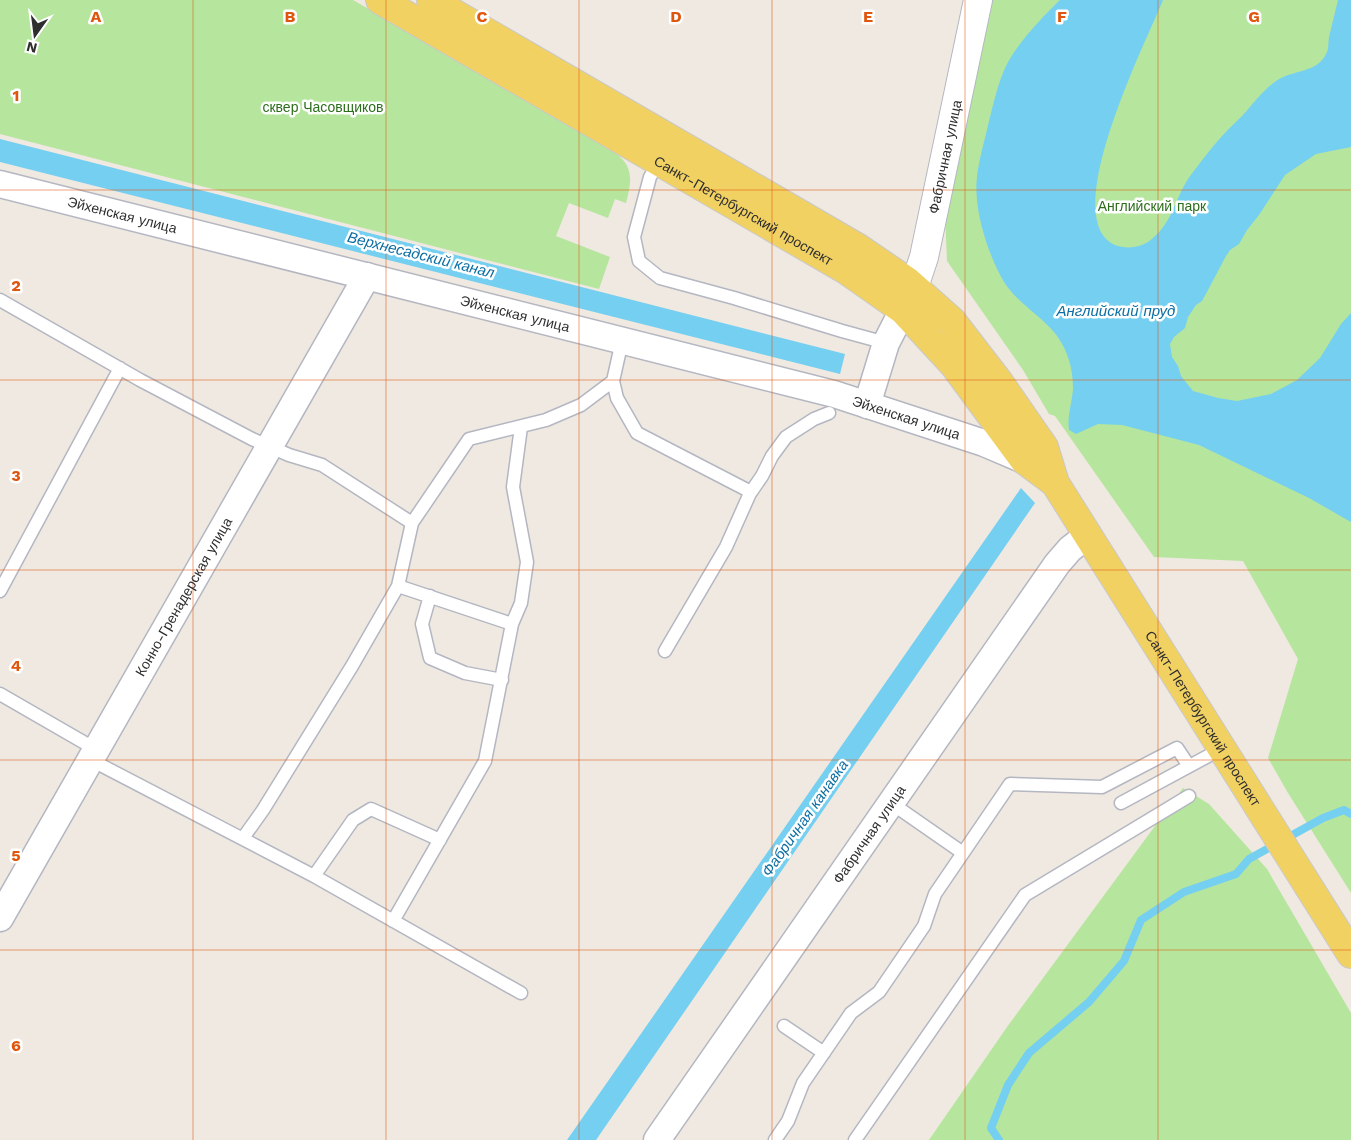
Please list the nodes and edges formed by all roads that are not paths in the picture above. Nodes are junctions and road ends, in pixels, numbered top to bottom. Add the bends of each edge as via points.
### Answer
1 (380, 0) edge
2 (431, 0) edge
3 (963, 0) edge
4 (978, 0) edge
5 (659, 162) junction
6 (0, 184) edge
7 (367, 276) junction
8 (908, 292) junction
9 (0, 300) edge
10 (622, 341) junction
11 (886, 343) junction
12 (120, 368) junction
13 (613, 381) junction
14 (868, 405) junction
15 (829, 413) dead end
16 (521, 426) junction
17 (269, 447) junction
18 (1024, 460) junction
19 (1055, 483) junction
20 (751, 491) junction
21 (412, 523) junction
22 (1088, 535) junction
23 (398, 586) junction
24 (0, 591) edge
25 (430, 596) junction
26 (512, 624) junction
27 (665, 651) dead end
28 (502, 680) junction
29 (0, 694) edge
30 (1222, 749) junction
31 (94, 755) junction
32 (1189, 766) junction
33 (1189, 796) dead end
34 (1121, 803) dead end
35 (891, 804) junction
36 (243, 838) junction
37 (440, 840) junction
38 (963, 853) junction
39 (314, 876) junction
40 (0, 918) edge
41 (393, 921) junction
42 (1351, 954) edge
43 (521, 993) dead end
44 (784, 1026) dead end
45 (824, 1053) junction
46 (657, 1140) edge
47 (775, 1140) edge
48 (855, 1140) edge

1 - 5 main road, Санкт-Петербургский проспект
2 - 8 main road, Санкт-Петербургский проспект via 857,247
3 - 8 street, Фабричная улица
4 - 8 street, Фабричная улица via 924,257
5 - 8 main road, Санкт-Петербургский проспект via 846,270
5 - 11 lane via 650,177 634,237 639,261 660,278
6 - 7 street, Эйхенская улица
7 - 10 street, Эйхенская улица
7 - 17 street, Конно-Гренадерская улица
8 - 11 street, Фабричная улица
8 - 18 main road, Санкт-Петербургский проспект via 954,366
8 - 19 main road, Санкт-Петербургский проспект via 952,321 999,382 1044,447
9 - 12 lane
10 - 13 lane
10 - 14 street, Эйхенская улица
11 - 14 street, Фабричная улица
12 - 17 lane
12 - 24 lane
13 - 16 lane via 581,405 546,420
13 - 20 lane via 617,398 637,433
14 - 18 street, Эйхенская улица via 984,443
15 - 20 lane via 786,437
16 - 21 lane via 469,439
16 - 26 lane via 513,487 526,562 521,603
17 - 21 lane via 322,465
17 - 31 street, Конно-Гренадерская улица
18 - 19 main road, Санкт-Петербургский проспект
19 - 22 main road, Санкт-Петербургский проспект
20 - 27 lane via 726,547
21 - 23 lane
22 - 30 main road, Санкт-Петербургский проспект
22 - 35 street, Фабричная улица via 1057,564
23 - 25 lane
23 - 36 lane via 331,700
25 - 26 lane
25 - 28 lane via 422,624 430,658 465,673
26 - 28 lane
28 - 37 lane via 485,761
29 - 31 lane
30 - 32 lane
30 - 42 main road, Санкт-Петербургский проспект
31 - 36 lane
31 - 40 street, Конно-Гренадерская улица
32 - 34 lane
32 - 38 lane via 1176,748 1102,787 1010,784
33 - 48 lane via 1025,895
35 - 38 lane
35 - 46 street, Фабричная улица
36 - 39 lane
37 - 39 lane via 370,809 353,820
37 - 41 lane
38 - 45 lane via 935,894 924,926 879,992 851,1013
39 - 41 lane
41 - 43 lane
44 - 45 lane
45 - 47 lane via 803,1083 788,1121

